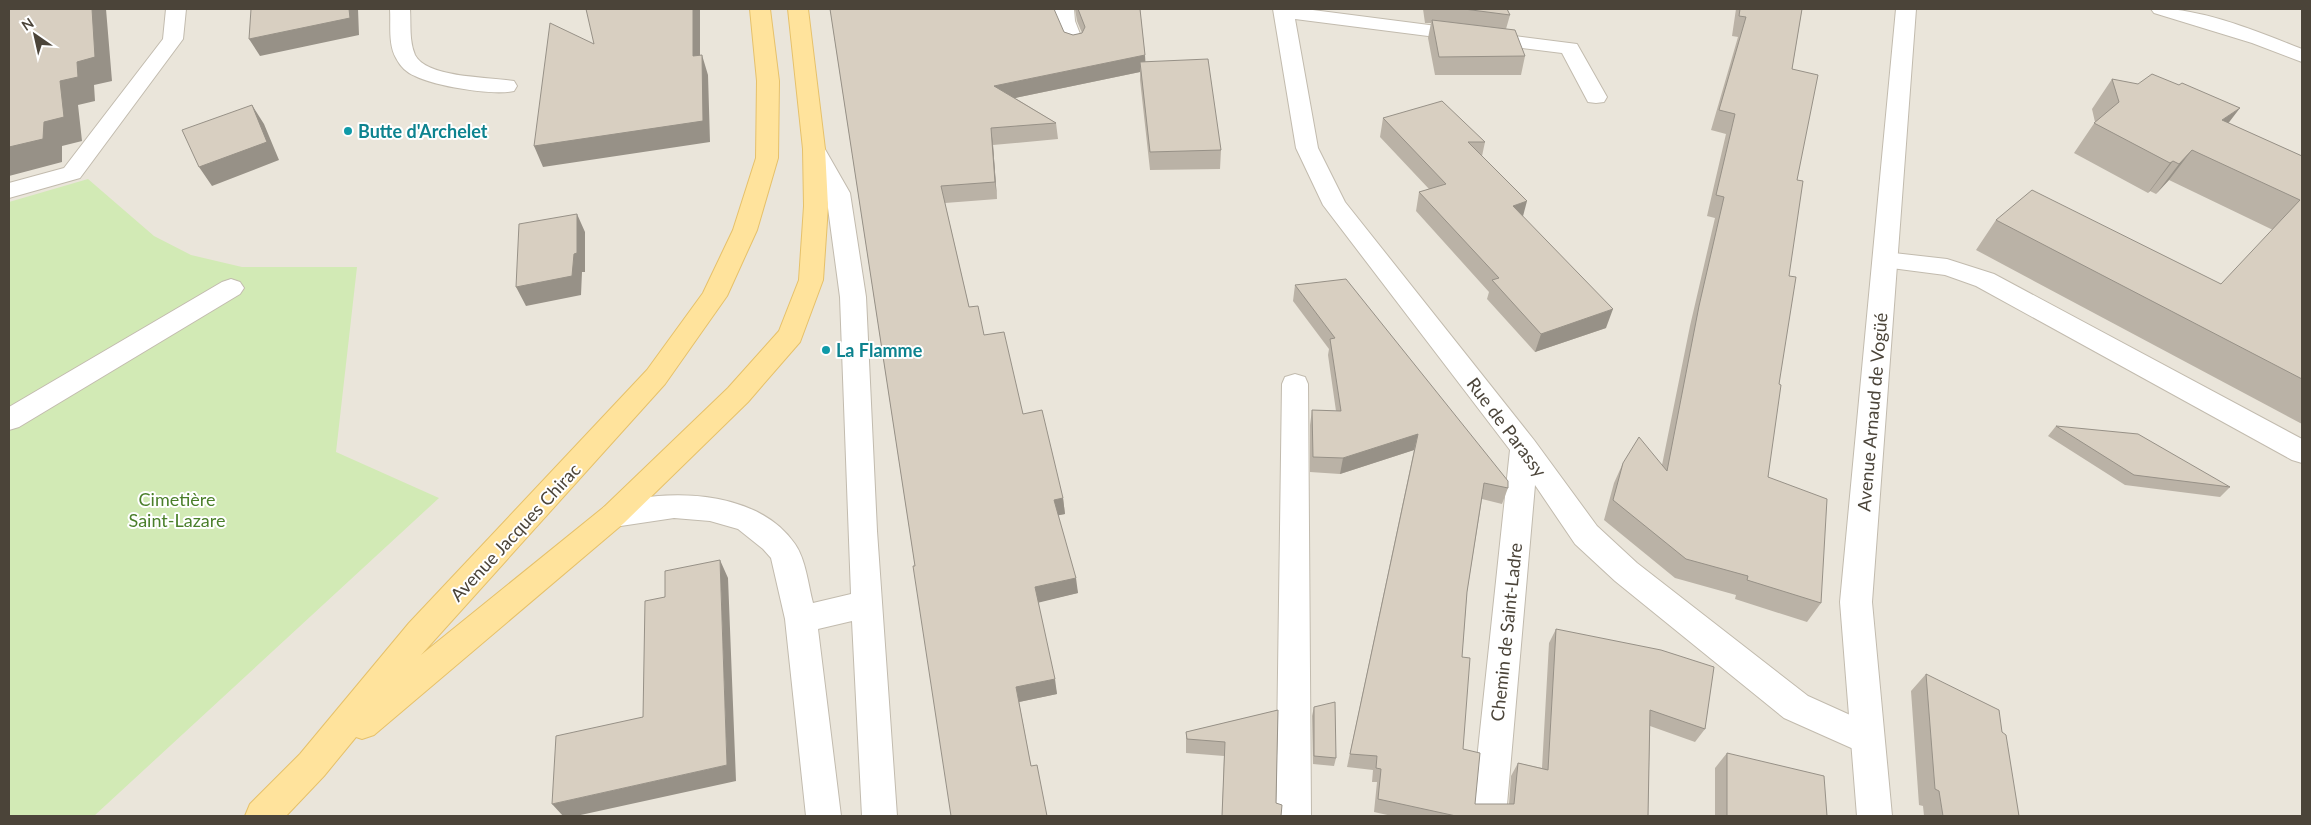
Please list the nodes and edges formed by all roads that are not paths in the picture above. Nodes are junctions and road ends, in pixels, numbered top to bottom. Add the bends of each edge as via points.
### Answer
1 (176, 9) edge
2 (400, 9) edge
3 (760, 9) edge
4 (798, 9) edge
5 (1064, 9) edge
6 (1906, 9) edge
7 (2160, 9) edge
8 (1283, 10) edge
9 (1074, 44) edge
10 (2302, 56) edge
11 (506, 86) dead end
12 (1596, 97) dead end
13 (814, 149) junction
14 (9, 191) edge
15 (1885, 260) junction
16 (231, 288) dead end
17 (1295, 384) dead end
18 (9, 420) edge
19 (1524, 448) junction
20 (2302, 452) edge
21 (614, 515) junction
22 (866, 604) junction
23 (801, 618) junction
24 (1867, 739) junction
25 (312, 765) junction
26 (262, 816) edge
27 (823, 816) edge
28 (880, 816) edge
29 (1292, 816) edge
30 (1488, 816) edge
31 (1874, 816) edge

1 - 14 street via 173,39 72,173
2 - 11 street via 402,48 407,61 420,71 439,78
3 - 25 main road, Avenue Jacques Chirac via 768,81 767,158 745,230 714,296 656,377 420,633
4 - 13 main road, Avenue Jacques Chirac
5 - 9 street
6 - 15 street, Avenue Arnaud de Vogüé
7 - 10 street via 2259,38
8 - 12 street, Rue de Parassy via 1570,48
8 - 19 street, Rue de Parassy via 1307,148 1335,205
13 - 21 main road, Avenue Jacques Chirac via 816,206 811,280 791,335 738,395
13 - 22 street via 838,193 854,297
15 - 20 street via 1947,267 1985,280
15 - 24 street, Avenue Arnaud de Vogüé via 1856,602
16 - 18 street
17 - 29 street
19 - 24 street, Rue de Parassy via 1586,535 1626,572 1796,707
19 - 30 street, Chemin de Saint-Ladre
21 - 23 street via 674,506 710,510 748,520 774,540 785,554
21 - 25 main road, Avenue Jacques Chirac
22 - 23 street
22 - 28 street
23 - 27 street
24 - 31 street, Avenue Arnaud de Vogüé
25 - 26 main road, Avenue Jacques Chirac

